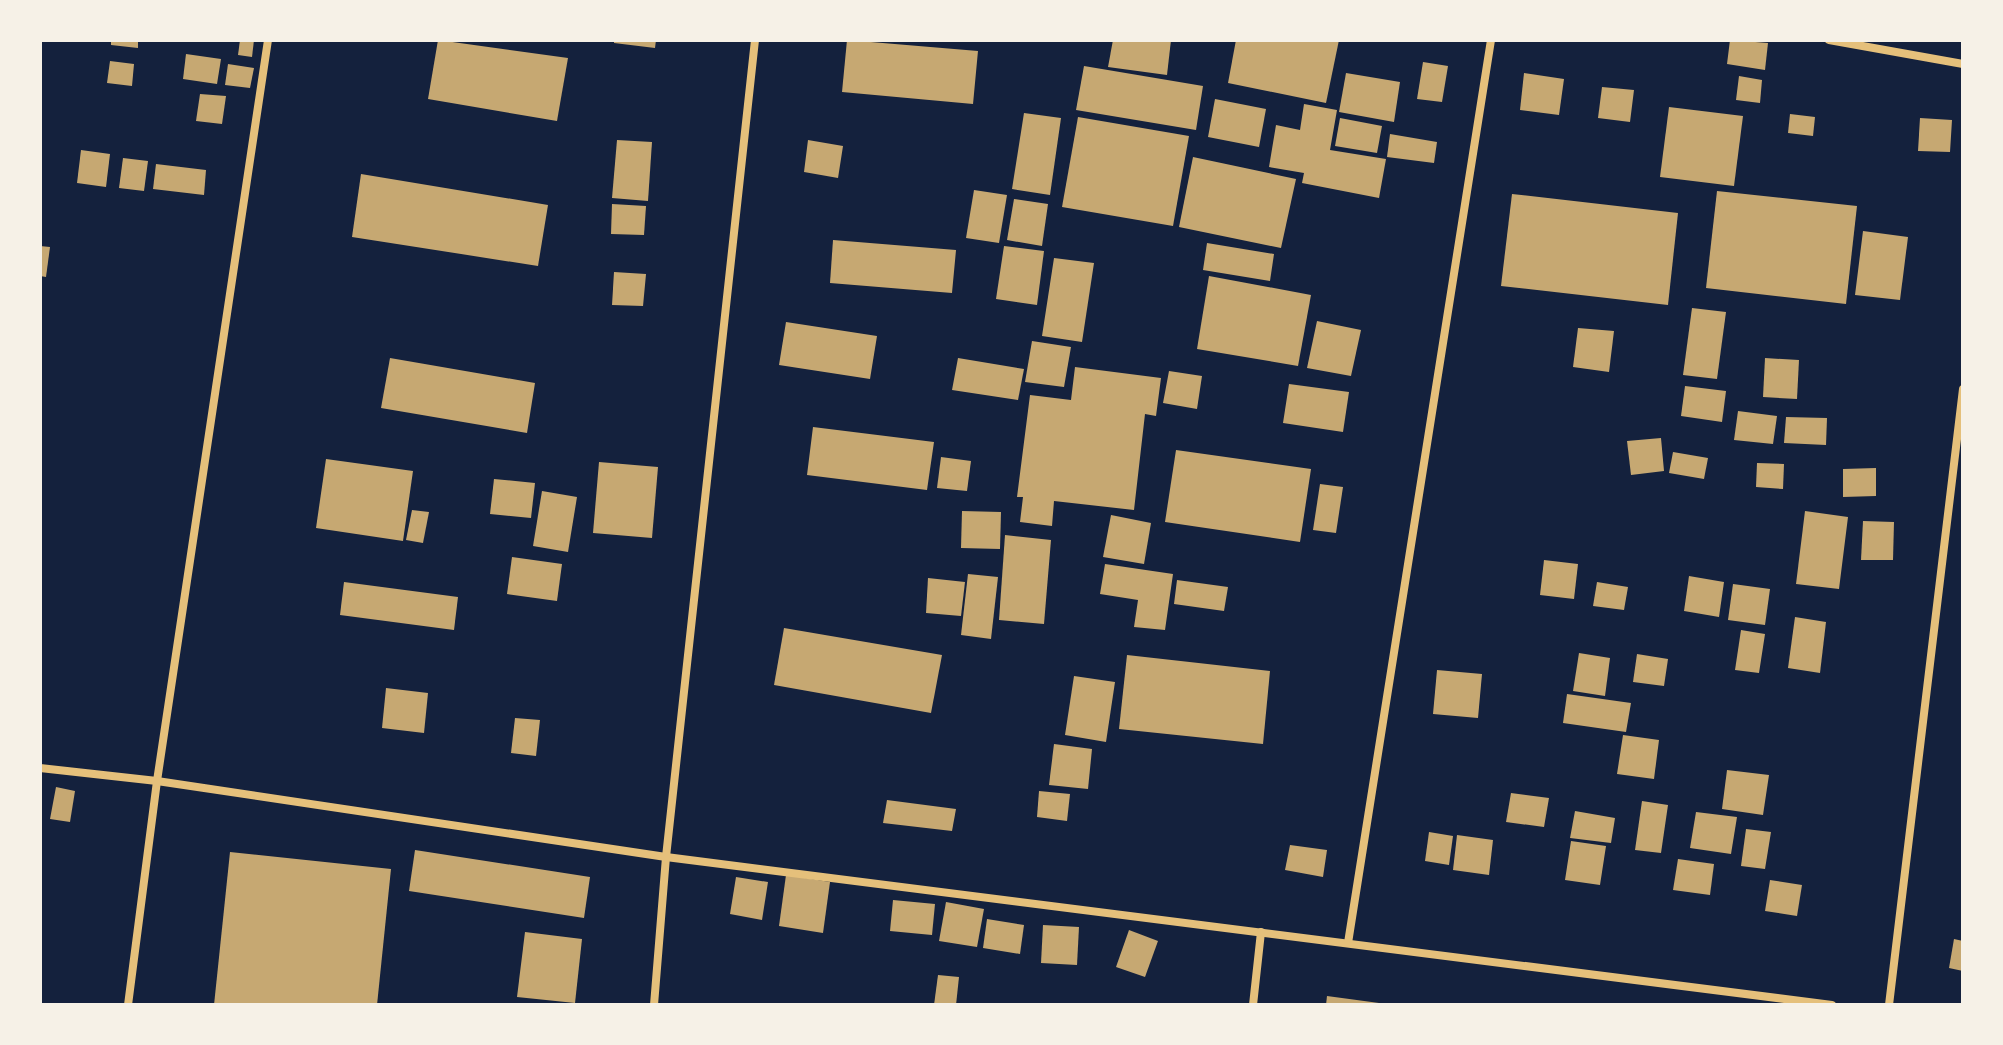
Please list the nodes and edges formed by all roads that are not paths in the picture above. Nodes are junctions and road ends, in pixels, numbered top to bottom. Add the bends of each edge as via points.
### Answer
1 (268, 40) edge
2 (755, 40) edge
3 (1491, 40) edge
4 (1829, 40) edge
5 (1963, 64) edge
6 (1963, 389) edge
7 (40, 768) edge
8 (157, 781) junction
9 (666, 857) junction
10 (1261, 932) junction
11 (1348, 943) junction
12 (128, 1005) edge
13 (654, 1005) edge
14 (1253, 1005) edge
15 (1832, 1005) edge
16 (1889, 1005) edge

1 - 8 street
2 - 9 street
3 - 11 street
4 - 5 street
6 - 16 street
7 - 8 street
8 - 9 street
8 - 12 street
9 - 10 street
9 - 13 street
10 - 11 street
10 - 14 street
11 - 15 street

